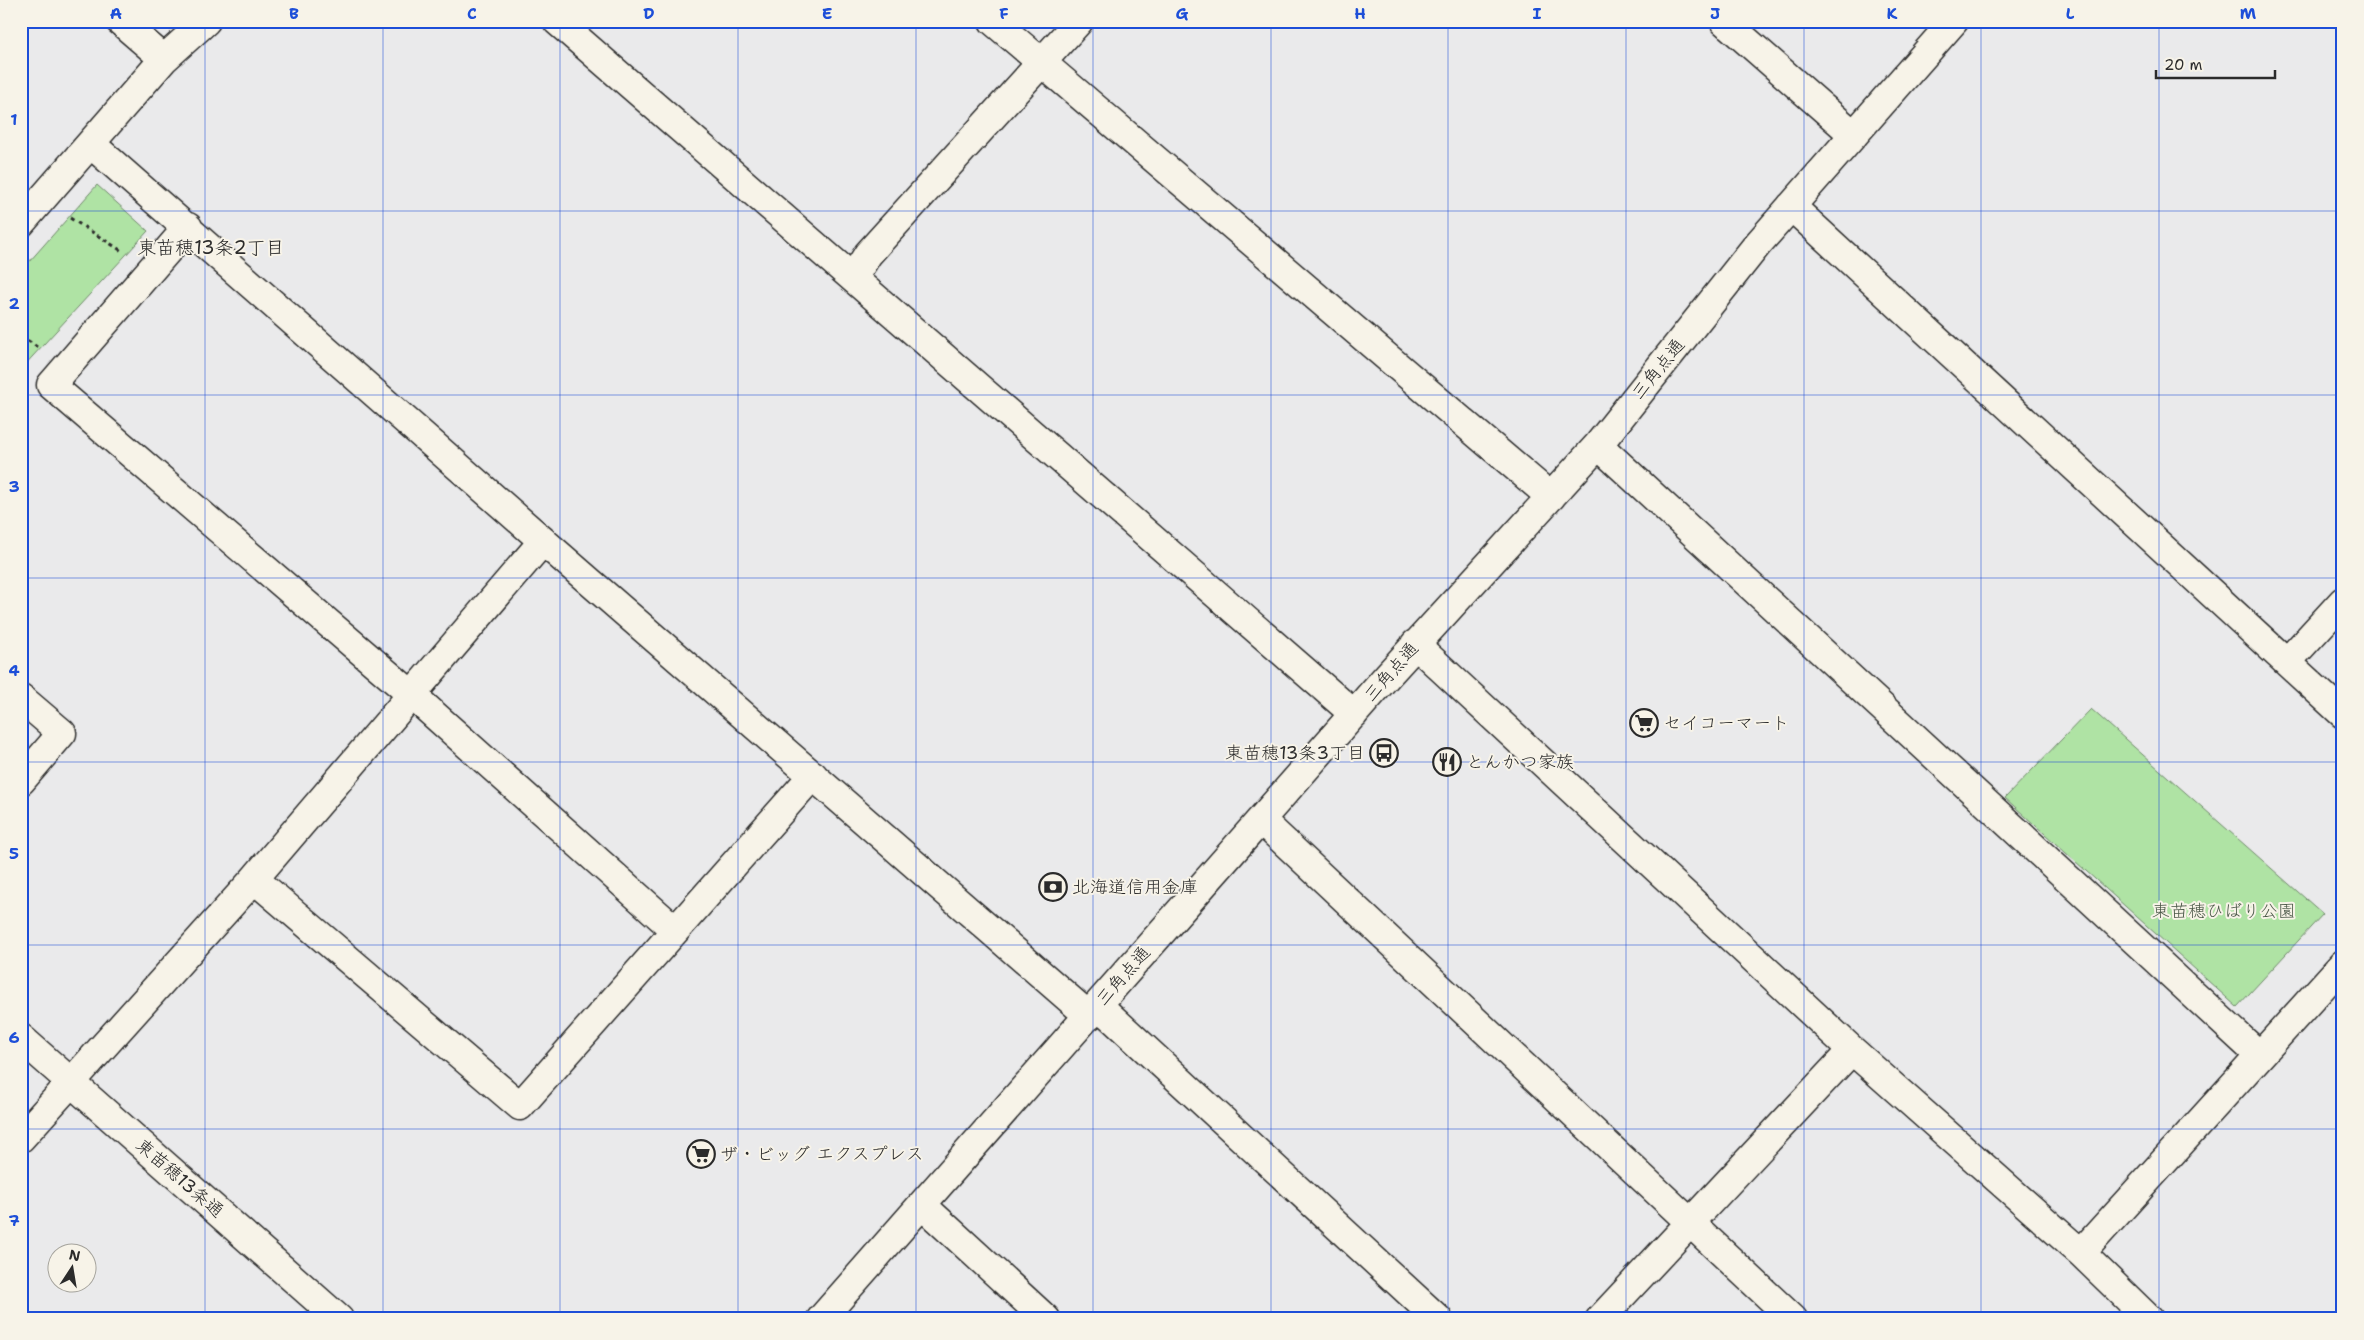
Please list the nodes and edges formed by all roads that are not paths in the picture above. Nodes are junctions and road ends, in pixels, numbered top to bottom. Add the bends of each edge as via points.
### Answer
1 (120, 21) edge
2 (206, 21) edge
3 (557, 21) edge
4 (993, 21) edge
5 (1079, 21) edge
6 (1724, 21) edge
7 (1954, 21) edge
8 (164, 58) junction
9 (1042, 63) junction
10 (1854, 135) junction
11 (91, 144) junction
12 (1792, 206) junction
13 (21, 223) edge
14 (188, 227) junction
15 (853, 278) junction
16 (1598, 444) junction
17 (1550, 497) junction
18 (542, 541) junction
19 (2343, 601) edge
20 (1416, 644) junction
21 (2287, 662) junction
22 (412, 695) junction
23 (21, 698) edge
24 (1354, 714) junction
25 (2343, 714) edge
26 (812, 775) junction
27 (21, 781) edge
28 (1260, 820) junction
29 (254, 879) junction
30 (675, 930) junction
31 (2343, 964) edge
32 (1093, 1010) junction
33 (21, 1038) edge
34 (1852, 1050) junction
35 (2259, 1055) junction
36 (70, 1082) junction
37 (21, 1138) edge
38 (922, 1205) junction
39 (1691, 1224) junction
40 (2080, 1253) junction
41 (339, 1319) edge
42 (821, 1319) edge
43 (1046, 1319) edge
44 (1438, 1319) edge
45 (1600, 1319) edge
46 (1793, 1319) edge
47 (2149, 1319) edge

1 - 8 street
2 - 8 street
3 - 15 street
4 - 9 street
5 - 9 street
6 - 10 street
7 - 10 street, 三角点通
8 - 11 street
9 - 15 street via 868,254
9 - 17 street
10 - 12 street, 三角点通
11 - 13 street
11 - 14 street
12 - 16 street, 三角点通
12 - 21 street
14 - 18 street
14 - 22 street via 51,385
15 - 24 street
16 - 17 street, 三角点通
16 - 35 street
17 - 20 street, 三角点通
18 - 22 street
18 - 26 street
19 - 21 street
20 - 24 street, 三角点通
20 - 34 street
21 - 25 street
22 - 29 street
22 - 30 street
23 - 27 street via 62,733
24 - 28 street, 三角点通
26 - 30 street
26 - 32 street
28 - 32 street, 三角点通
28 - 39 street via 1301,855
29 - 30 street via 520,1106
29 - 36 street
31 - 35 street
32 - 38 street, 三角点通
32 - 44 street
33 - 36 street, 東苗穂13条通
34 - 39 street
34 - 40 street
35 - 40 street
36 - 37 street
36 - 41 street, 東苗穂13条通
38 - 42 street, 三角点通
38 - 43 street
39 - 45 street
39 - 46 street
40 - 47 street

